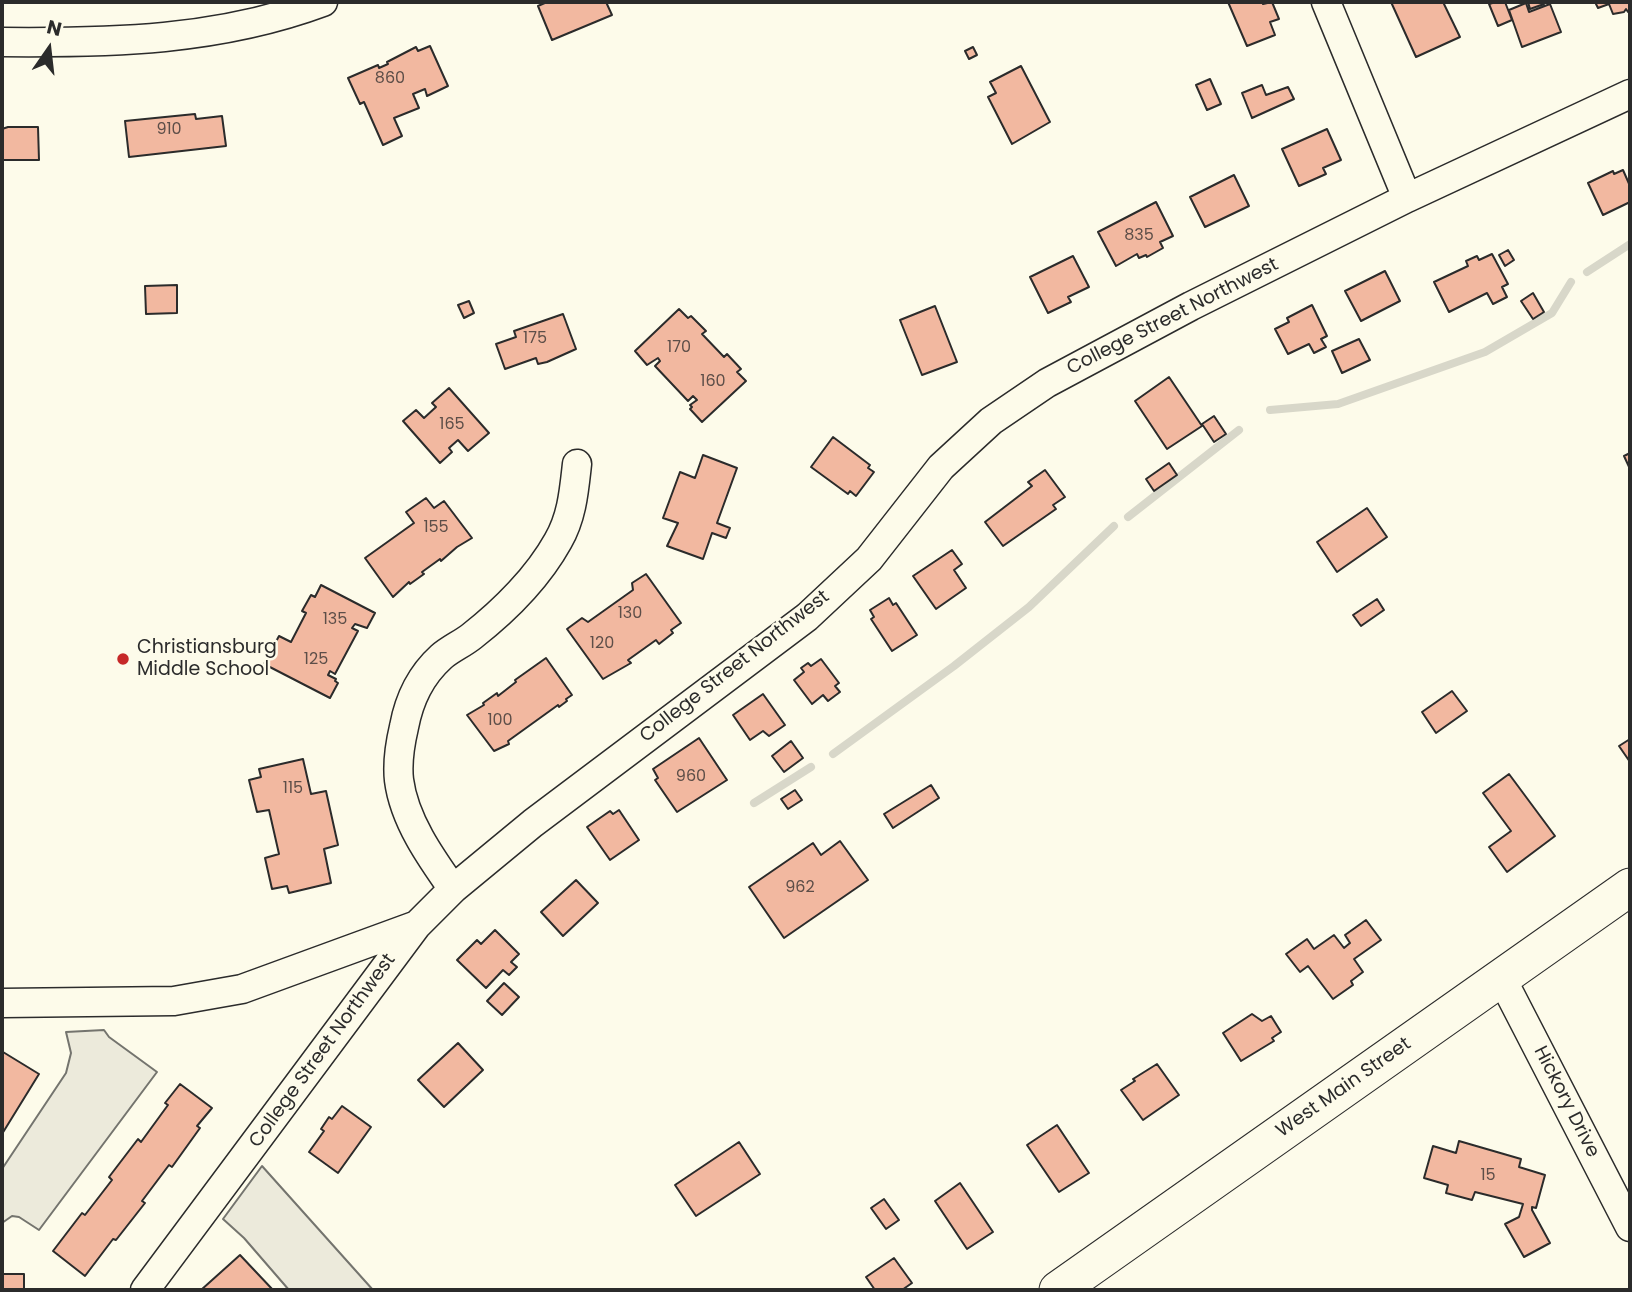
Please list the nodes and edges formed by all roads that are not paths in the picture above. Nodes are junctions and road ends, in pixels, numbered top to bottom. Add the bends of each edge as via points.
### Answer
1 (323, 2) edge
2 (1325, 2) edge
3 (2, 42) edge
4 (1630, 94) edge
5 (1407, 198) junction
6 (578, 464) dead end
7 (1630, 887) edge
8 (453, 889) junction
9 (416, 925) junction
10 (1501, 977) junction
11 (2, 1003) edge
12 (1630, 1227) edge
13 (145, 1290) edge
14 (1058, 1290) edge

1 - 3 street via 204,34 97,43
2 - 5 street
4 - 5 street, College Street Northwest
5 - 8 street, College Street Northwest via 1047,383 991,421 941,467 869,559 807,617 544,814
6 - 8 street via 572,508 558,541 535,575 473,635 441,657 418,683 405,717 399,781 409,815
7 - 10 main road, West Main Street
8 - 9 street, College Street Northwest
9 - 11 street via 242,989 174,1001
9 - 13 street, College Street Northwest
10 - 12 street, Hickory Drive
10 - 14 main road, West Main Street

